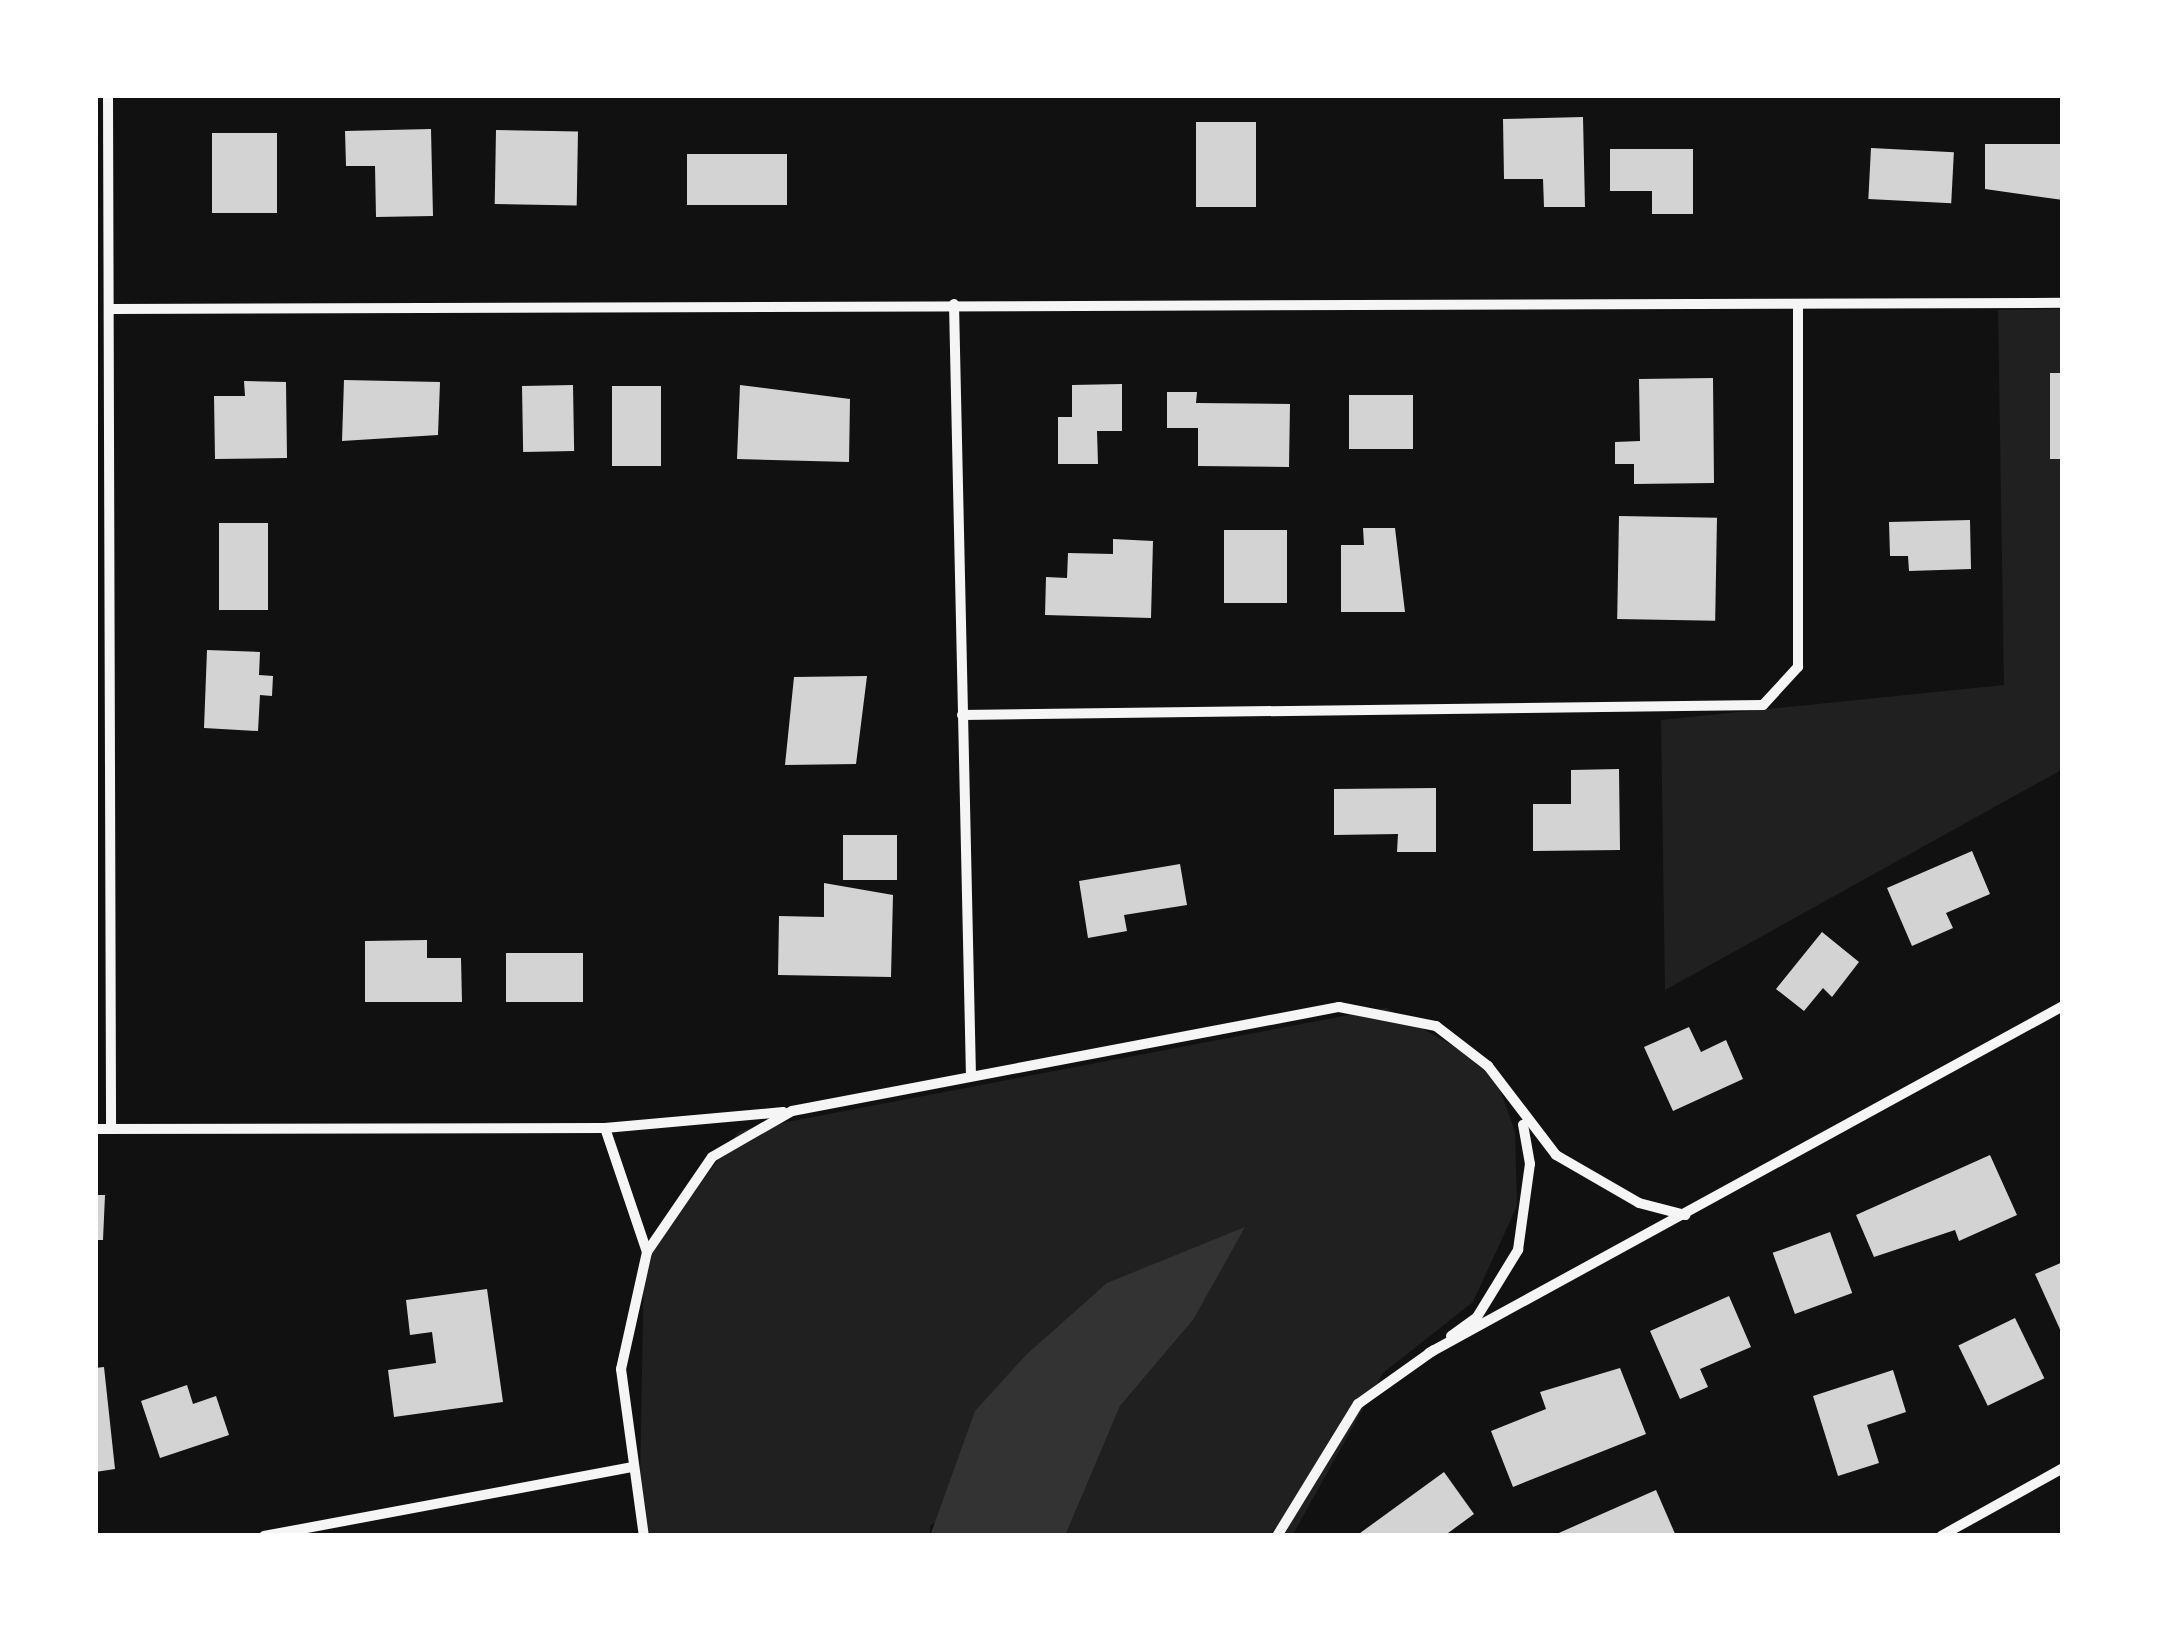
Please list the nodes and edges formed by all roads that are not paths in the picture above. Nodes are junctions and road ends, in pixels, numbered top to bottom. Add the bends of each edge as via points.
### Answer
1 (108, 95) edge
2 (2063, 303) edge
3 (954, 304) junction
4 (1798, 306) junction
5 (111, 309) junction
6 (962, 715) junction
7 (2063, 1006) edge
8 (971, 1074) junction
9 (792, 1111) junction
10 (1522, 1121) junction
11 (95, 1128) edge
12 (604, 1128) junction
13 (111, 1129) junction
14 (1685, 1216) junction
15 (647, 1252) junction
16 (1429, 1354) junction
17 (632, 1466) junction
18 (2063, 1468) edge
19 (264, 1536) edge
20 (644, 1536) edge
21 (1277, 1536) edge
22 (1941, 1536) edge

1 - 5 street
2 - 4 street
3 - 4 street
3 - 5 street
3 - 6 street
4 - 6 street via 1798,667 1764,705
5 - 13 street
6 - 8 street
7 - 14 street
8 - 9 street
8 - 10 street via 1364,1007 1405,1014 1464,1044
9 - 12 street
9 - 15 street via 712,1158
10 - 14 street via 1596,1182
10 - 16 street via 1530,1164 1518,1250 1476,1317
11 - 13 street
12 - 13 street
12 - 15 street
14 - 16 street
15 - 17 street via 622,1370
16 - 21 street via 1358,1404
17 - 19 street
17 - 20 street
18 - 22 street

